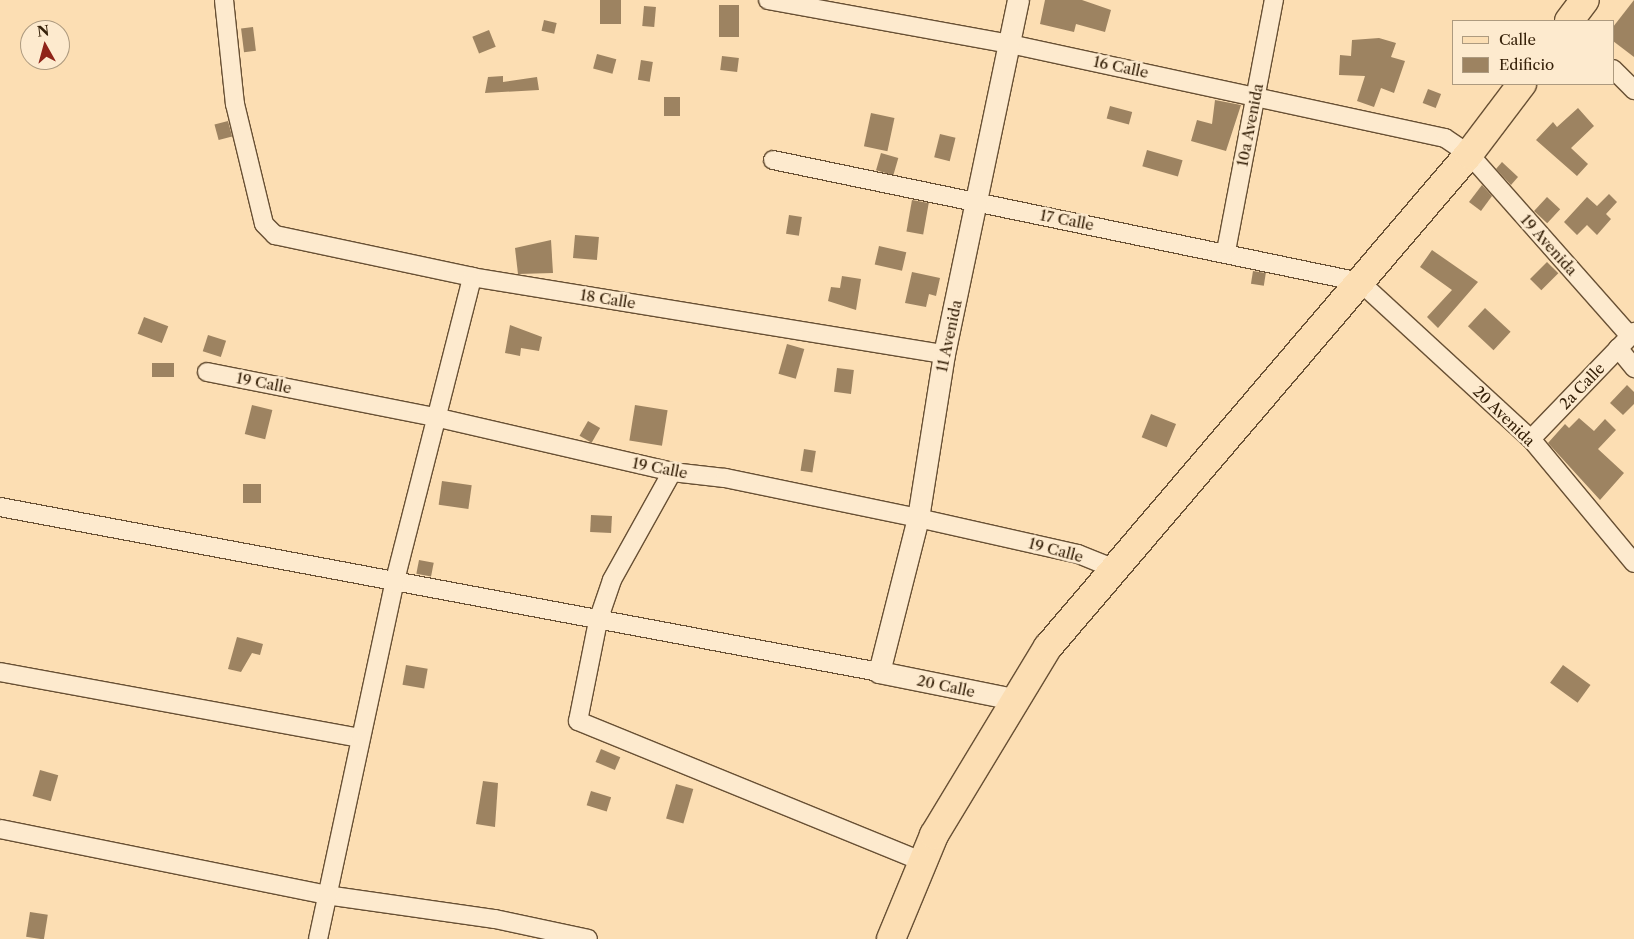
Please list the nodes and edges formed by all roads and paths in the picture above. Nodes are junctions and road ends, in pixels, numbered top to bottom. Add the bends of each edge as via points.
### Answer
1 (224, 0) edge
2 (768, 0) edge
3 (1018, 0) edge
4 (1274, 0) edge
5 (1010, 44) junction
6 (1614, 70) edge
7 (1521, 85) edge
8 (1634, 90) edge
9 (1256, 95) junction
10 (1469, 154) junction
11 (773, 160) dead end
12 (978, 203) junction
13 (1226, 251) junction
14 (472, 277) junction
15 (1360, 282) junction
16 (1627, 339) edge
17 (944, 354) junction
18 (1634, 368) edge
19 (207, 372) dead end
20 (439, 418) junction
21 (1531, 439) junction
22 (672, 472) junction
23 (0, 507) edge
24 (918, 518) junction
25 (1634, 563) edge
26 (1112, 568) junction
27 (394, 584) junction
28 (598, 621) junction
29 (0, 672) edge
30 (879, 672) junction
31 (1013, 699) junction
32 (360, 738) junction
33 (0, 829) edge
34 (923, 862) junction
35 (326, 895) junction
36 (318, 939) edge
37 (588, 939) edge
38 (891, 939) edge

1 - 14 street, 18 Calle via 235,104 264,224 275,235
2 - 5 street, 16 Calle
3 - 5 street, 11 Avenida
4 - 9 street, 10a Avenida
5 - 9 street, 16 Calle
5 - 12 street, 11 Avenida
6 - 8 street
7 - 10 main road
9 - 10 street, 16 Calle via 1417,129 1445,138
9 - 13 street, 10a Avenida
10 - 15 main road
10 - 16 street, 19 Avenida
11 - 12 street, 17 Calle
12 - 13 street, 17 Calle
12 - 17 street, 11 Avenida
13 - 15 street, 17 Calle
14 - 17 street, 18 Calle
14 - 20 street
15 - 21 street, 20 Avenida
15 - 26 main road
16 - 18 street, 19 Avenida
16 - 21 street, 2a Calle
17 - 24 street, 11 Avenida
19 - 20 street, 19 Calle
20 - 22 street, 19 Calle
20 - 27 street
21 - 25 street, 20 Avenida
22 - 24 street, 19 Calle via 725,478
22 - 28 street via 612,580
23 - 27 street
24 - 26 street, 19 Calle via 1078,554
24 - 30 street, 11 Avenida
26 - 31 main road
27 - 28 street
27 - 32 street
28 - 30 street
28 - 34 street via 578,721
29 - 32 street
30 - 31 street, 20 Calle
31 - 34 main road
32 - 35 street
33 - 35 street
34 - 38 main road
35 - 36 street
35 - 37 street via 495,919

